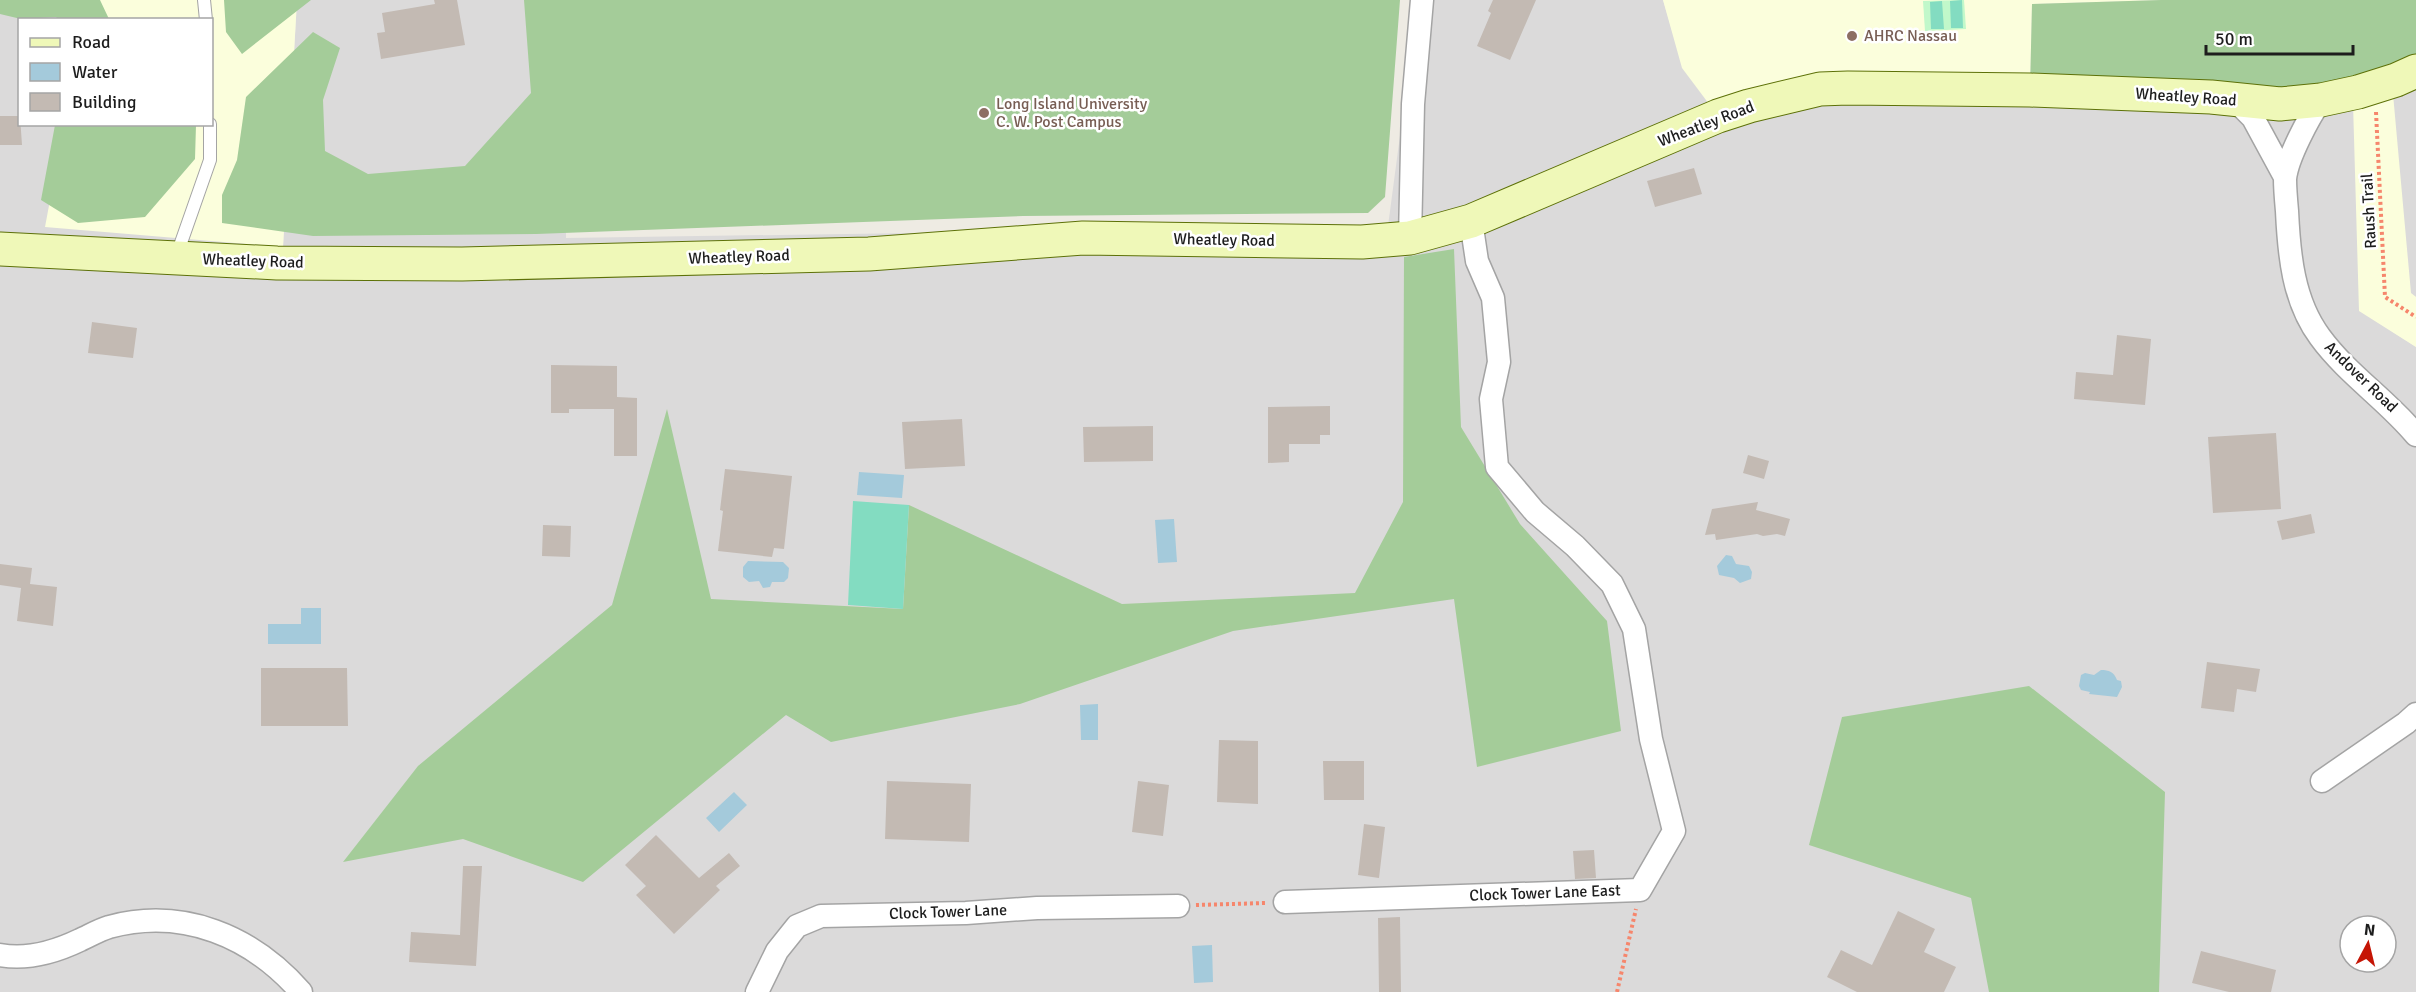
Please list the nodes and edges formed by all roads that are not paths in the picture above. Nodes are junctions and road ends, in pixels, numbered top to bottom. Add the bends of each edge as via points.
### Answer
1 (204, 0) edge
2 (1422, 0) edge
3 (206, 18) edge
4 (2416, 71) edge
5 (2235, 100) junction
6 (2321, 100) junction
7 (210, 126) edge
8 (2285, 177) junction
9 (1471, 221) junction
10 (1410, 238) junction
11 (0, 249) edge
12 (176, 258) junction
13 (2416, 435) edge
14 (2416, 714) edge
15 (2322, 781) dead end
16 (1285, 902) road end
17 (1178, 906) road end
18 (0, 955) edge
19 (301, 992) edge
20 (757, 992) edge

1 - 3 lane
2 - 10 street via 1413,105
4 - 6 main road, Wheatley Road via 2374,87
5 - 6 main road, Wheatley Road via 2280,104
5 - 8 street, Andover Road via 2253,118
5 - 9 main road, Wheatley Road via 2030,90 1820,89 1718,116
6 - 8 street, Andover Road via 2307,120
7 - 12 lane via 210,160
8 - 13 street, Andover Road via 2289,250 2307,317 2338,359
9 - 10 main road, Wheatley Road
9 - 16 street, Clock Tower Lane East via 1477,261 1494,298 1499,362 1491,399 1497,467 1535,512 1612,584 1634,628 1650,739 1674,831 1640,890
10 - 12 main road, Wheatley Road via 1362,242 1083,238 869,254 462,264
11 - 12 main road, Wheatley Road
14 - 15 street
17 - 20 street, Clock Tower Lane via 821,916 797,926 777,951
18 - 19 street via 24,957 46,953 107,927 151,920 188,922 250,948 286,975

